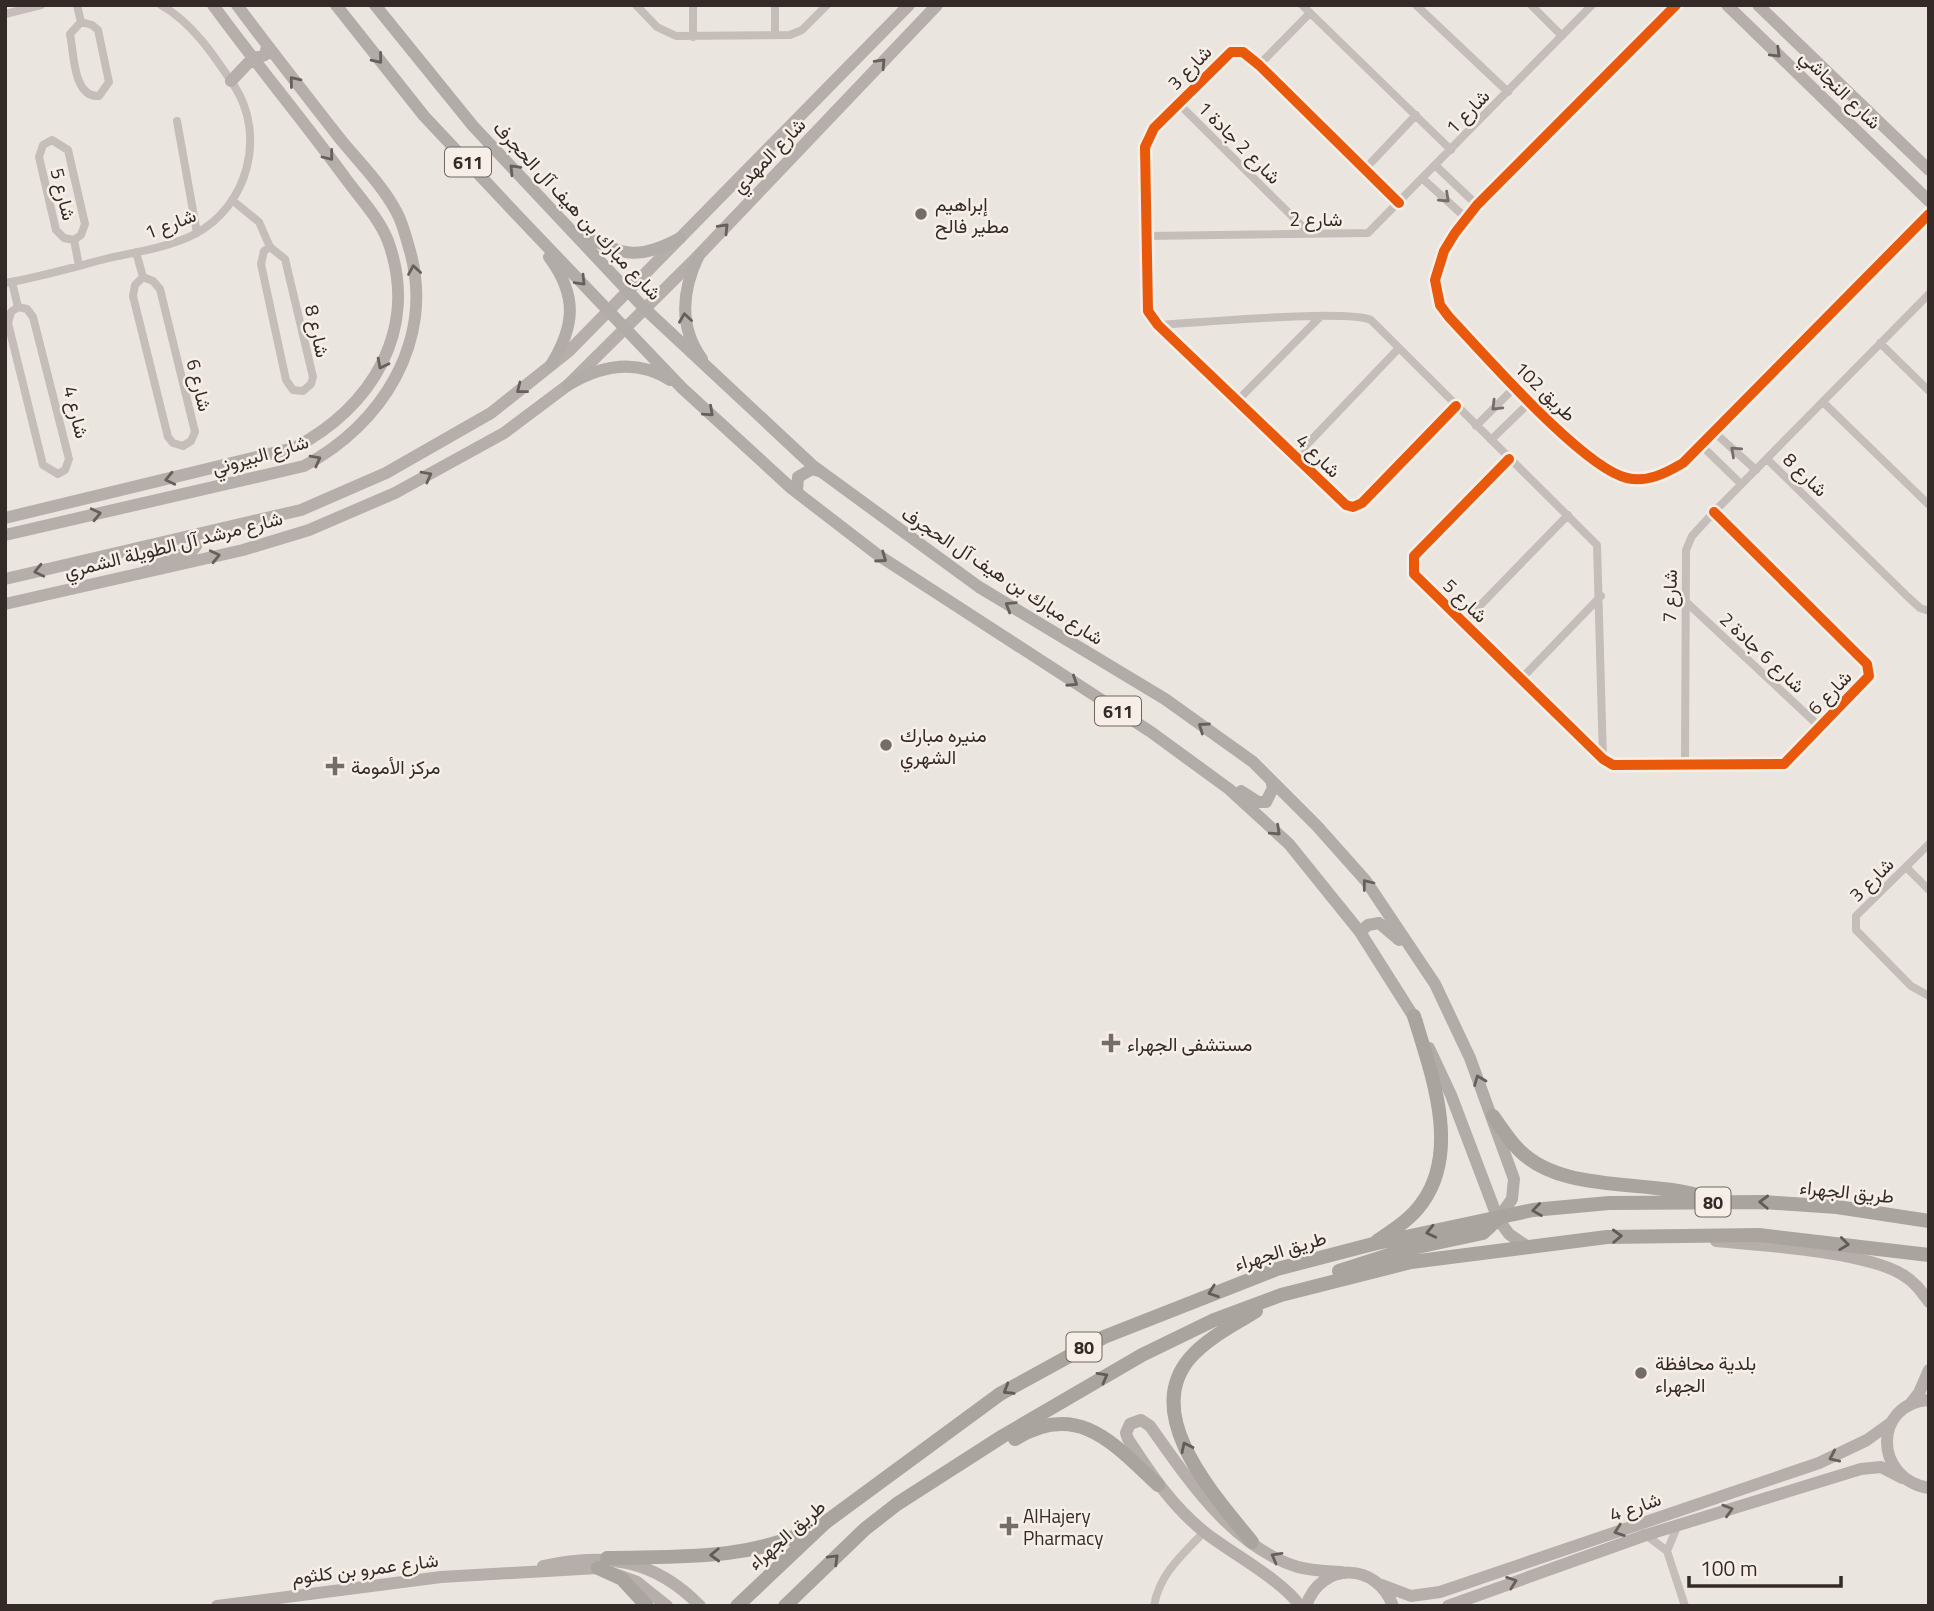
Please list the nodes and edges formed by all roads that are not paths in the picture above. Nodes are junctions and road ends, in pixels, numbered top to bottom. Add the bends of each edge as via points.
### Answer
1 (41, 5) edge
2 (78, 5) edge
3 (161, 5) edge
4 (213, 5) edge
5 (237, 5) edge
6 (336, 5) edge
7 (375, 5) edge
8 (636, 5) edge
9 (693, 5) edge
10 (775, 5) edge
11 (827, 5) edge
12 (909, 5) edge
13 (937, 5) edge
14 (1302, 5) edge
15 (1416, 5) edge
16 (1531, 5) edge
17 (1592, 5) edge
18 (1676, 5) edge
19 (1727, 5) edge
20 (1758, 5) edge
21 (1310, 13) junction
22 (5, 14) edge
23 (81, 22) junction
24 (775, 34) junction
25 (1562, 36) junction
26 (693, 37) junction
27 (267, 47) junction
28 (252, 60) junction
29 (279, 62) junction
30 (1259, 65) junction
31 (263, 73) junction
32 (231, 81) junction
33 (1508, 92) junction
34 (1178, 103) junction
35 (1416, 115) junction
36 (177, 121) dead end
37 (1451, 150) junction
38 (1436, 166) junction
39 (1365, 169) junction
40 (1929, 170) edge
41 (1423, 178) junction
42 (232, 200) junction
43 (1929, 201) edge
44 (1399, 204) junction
45 (1477, 205) junction
46 (1929, 214) edge
47 (517, 215) junction
48 (1466, 218) junction
49 (573, 231) junction
50 (197, 233) junction
51 (1309, 233) junction
52 (1147, 236) junction
53 (680, 238) junction
54 (74, 240) junction
55 (270, 247) junction
56 (136, 252) junction
57 (699, 255) junction
58 (79, 265) junction
59 (143, 277) junction
60 (8, 283) edge
61 (629, 292) junction
62 (1929, 294) edge
63 (18, 307) junction
64 (644, 308) junction
65 (609, 311) junction
66 (1320, 317) junction
67 (1158, 324) junction
68 (624, 328) junction
69 (1880, 343) junction
70 (1399, 348) junction
71 (551, 365) junction
72 (714, 377) junction
73 (568, 385) junction
74 (1515, 387) junction
75 (682, 388) junction
76 (1929, 391) edge
77 (1238, 400) junction
78 (1530, 402) junction
79 (1823, 402) junction
80 (1456, 406) junction
81 (1476, 426) junction
82 (1714, 432) junction
83 (1491, 440) junction
84 (1702, 446) junction
85 (1295, 457) junction
86 (1767, 458) junction
87 (1509, 459) junction
88 (1756, 470) junction
89 (820, 471) junction
90 (1741, 484) junction
91 (797, 492) junction
92 (1929, 505) edge
93 (53, 507) junction
94 (33, 512) junction
95 (1714, 512) junction
96 (1567, 514) junction
97 (5, 518) edge
98 (56, 523) junction
99 (37, 528) junction
100 (5, 535) edge
101 (191, 537) junction
102 (5, 579) edge
103 (106, 581) junction
104 (1601, 596) junction
105 (1684, 600) junction
106 (5, 604) edge
107 (1929, 611) edge
108 (1464, 622) junction
109 (1522, 678) junction
110 (1820, 727) junction
111 (1151, 732) junction
112 (1603, 759) junction
113 (1685, 765) junction
114 (1271, 780) junction
115 (1929, 844) edge
116 (1906, 867) junction
117 (1929, 890) edge
118 (1360, 932) junction
119 (1412, 947) junction
120 (1929, 996) edge
121 (1414, 1016) junction
122 (1493, 1116) junction
123 (1718, 1202) junction
124 (1499, 1219) junction
125 (1929, 1220) edge
126 (1482, 1227) junction
127 (1650, 1235) junction
128 (1373, 1244) junction
129 (1525, 1245) junction
130 (1929, 1255) edge
131 (1317, 1285) junction
132 (1281, 1295) junction
133 (1929, 1302) edge
134 (1929, 1370) edge
135 (1929, 1400) edge
136 (1911, 1404) junction
137 (1892, 1422) junction
138 (1902, 1478) junction
139 (1158, 1485) junction
140 (1923, 1487) edge
141 (1929, 1494) edge
142 (897, 1504) junction
143 (826, 1522) junction
144 (1678, 1525) junction
145 (1205, 1532) junction
146 (1646, 1535) junction
147 (1252, 1542) junction
148 (1667, 1551) junction
149 (602, 1563) junction
150 (1341, 1572) junction
151 (1382, 1586) junction
152 (217, 1606) edge
153 (646, 1606) edge
154 (667, 1606) edge
155 (700, 1606) edge
156 (737, 1606) edge
157 (785, 1606) edge
158 (1154, 1606) edge
159 (1300, 1606) edge
160 (1306, 1606) edge
161 (1393, 1606) edge
162 (1448, 1606) edge
163 (1685, 1606) edge

1 - 22 street
2 - 23 street
3 - 32 street, شارع 1 via 183,19
4 - 28 street, شارع البيروني
5 - 27 street, شارع البيروني
6 -> 47 main road, 611 via 425,116
49 -> 7 main road, شارع مبارك بن هيف آل الحجرف / 611 via 473,126
8 - 26 street via 666,33
9 - 26 street
10 - 24 street
11 - 24 street via 802,30
12 - 53 street, شارع المهدي
57 -> 13 street, شارع المهدي
14 - 21 street, شارع 1
15 - 33 street
16 - 25 street
17 - 25 street, شارع 1
18 - 45 street, طريق 102
19 -> 43 street, شارع النجاشي
20 - 40 street, شارع النجاشي
21 - 30 street
21 - 35 street, شارع 1
23 - 23 street via 70,34 81,88 88,95 99,96 109,82 98,30
24 - 26 street
25 - 33 street, شارع 1
27 - 28 street via 262,57
27 - 29 street, شارع البيروني
28 - 31 street, شارع البيروني
28 - 32 street
29 - 31 street via 269,64
98 -> 29 street, شارع البيروني via 304,466 353,435 404,365 417,300 414,267 397,213
30 - 34 street, شارع 3 via 1243,52 1225,54
30 - 39 street, شارع 3
31 -> 93 street, شارع البيروني via 333,160 387,239 396,272 396,298 385,360 356,403 335,424 294,448
32 - 42 street, شارع 1 via 242,98 251,131 249,165
33 - 37 street, شارع 1
34 - 51 street, شارع 2 جادة 1
34 - 52 street, شارع 3 via 1154,128 1145,147
35 - 37 street, شارع 1
35 - 39 street
36 - 50 street
37 - 38 street, شارع 2
38 - 41 street, شارع 2
38 - 45 street
39 - 44 street, شارع 3
41 - 44 street, شارع 2
41 -> 48 street
42 - 50 street, شارع 1
42 - 55 street, شارع 8 via 259,222
44 - 51 street, شارع 2 via 1368,233
45 - 48 street, طريق 102
46 - 82 street, طريق 102
47 -> 65 main road, 611
47 - 71 main road via 557,268 569,297 572,322
48 - 74 street, طريق 102 via 1440,260 1435,281 1440,305
49 - 53 main road via 615,250 638,254
49 - 61 main road, شارع مبارك بن هيف آل الحجرف / 611
50 - 56 street, شارع 1
51 - 52 street, شارع 2
52 - 67 street, شارع 3 via 1146,301
53 - 61 street, شارع المهدي
54 - 54 street, شارع 5 via 85,224 68,150 52,140 43,145 39,157 56,230
54 - 58 street, شارع 5
55 - 55 street, شارع 8 via 261,264 286,380 293,390 303,391 313,377 285,259
56 - 58 street, شارع 1
56 - 59 street, شارع 6
57 - 64 street, شارع المهدي
72 -> 57 main road via 697,353 683,304 687,278
58 - 60 street, شارع 1
59 - 59 street, شارع 6 via 133,296 167,437 183,446 195,432 160,289
60 - 63 street, شارع 4
61 - 64 main road, شارع مبارك بن هيف آل الحجرف / 611
61 - 65 street, شارع المهدي
62 - 69 street, شارع 8
63 - 63 street, شارع 4 via 8,323 43,465 58,474 69,459 33,317
64 - 68 street, شارع المهدي
64 - 72 main road, شارع مبارك بن هيف آل الحجرف / 611
65 - 68 main road, 611
65 - 71 street, شارع مرشد آل الطويلة الشمري
66 - 67 street
66 - 70 street via 1367,318
66 - 77 street
67 - 77 street, شارع 4
68 - 73 street, شارع مرشد آل الطويلة الشمري
68 - 75 main road, 611
69 - 76 street
69 - 79 street, شارع 8
70 - 80 street
70 - 85 street
71 -> 101 street, شارع مرشد آل الطويلة الشمري via 491,413 386,473 301,510
72 - 89 main road, شارع مبارك بن هيف آل الحجرف / 611
73 - 75 main road via 613,366 662,374
103 -> 73 street, شارع مرشد آل الطويلة الشمري via 243,550 355,511 505,433
74 - 78 street, طريق 102
74 -> 81 street, طريق 102
75 -> 91 main road, 611
77 - 85 street, شارع 4
78 - 83 street, طريق 102
78 - 84 street, طريق 102 via 1599,466 1630,479 1670,471
79 - 86 street, شارع 8
79 - 92 street
80 - 81 street
80 - 85 street, شارع 4 via 1357,506 1346,505
81 - 83 street
82 - 84 street, طريق 102
88 -> 82 street
83 - 87 street
84 - 90 street
86 - 88 street, شارع 7
86 - 107 street, شارع 8 via 1908,597
87 - 96 street
87 - 108 street, شارع 5 via 1414,556 1414,574
88 - 90 street, شارع 7
89 - 91 main road via 812,469 798,477
114 -> 89 main road, شارع مبارك بن هيف آل الحجرف / 611 via 1165,699 979,587
90 - 95 street, شارع 7
91 -> 111 main road, 611 via 877,555
93 - 94 street, شارع البيروني
93 - 98 street via 49,516
94 - 97 street, شارع البيروني
94 - 99 street via 39,520
95 - 105 street, شارع 7 via 1686,550
95 - 110 street, شارع 6 via 1870,671
96 - 104 street via 1597,544
96 - 108 street
98 - 99 street, شارع البيروني
99 - 100 street, شارع البيروني
101 -> 102 street, شارع مرشد آل الطويلة الشمري
101 - 103 street via 196,546 191,552 120,569
103 - 106 street, شارع مرشد آل الطويلة الشمري
104 - 109 street
104 - 112 street
105 - 110 street, شارع 6 جادة 2
105 - 113 street, شارع 7
108 - 109 street, شارع 5
109 - 112 street, شارع 5
110 - 113 street, شارع 6 via 1784,764
111 - 114 main road via 1167,737 1258,802 1270,797
111 -> 118 main road, 611 via 1229,789 1289,844
112 - 113 street, شارع 6 via 1613,765
119 -> 114 main road, شارع مبارك بن هيف آل الحجرف / 611 via 1366,881
115 - 116 street, شارع 3
116 - 117 street
116 - 120 street, شارع 3 via 1856,916 1854,924 1911,986
118 - 119 main road via 1379,923
118 - 121 main road, 611
122 -> 119 main road, شارع مبارك بن هيف آل الحجرف / 611 via 1452,1014
121 - 124 main road, 611 via 1451,1095
121 - 128 highway via 1432,1074 1441,1155 1435,1181 1422,1204
122 - 123 highway via 1520,1150 1545,1169 1570,1177 1686,1190
122 - 124 main road, شارع مبارك بن هيف آل الحجرف / 611 via 1514,1179 1512,1199
123 -> 124 highway, طريق الجهراء / 80 via 1609,1203 1533,1210
125 -> 123 highway, طريق الجهراء / 80 via 1836,1207
124 - 126 highway
124 - 129 main road, 611 via 1508,1234
126 -> 128 highway, طريق الجهراء / 80
126 - 131 highway via 1356,1264
129 -> 127 highway, 80
127 -> 130 highway, 80 via 1759,1235
127 - 133 street via 1766,1245 1883,1265 1918,1286
128 -> 143 highway, طريق الجهراء / 80 via 1277,1269 1089,1345 1000,1394
129 - 131 highway, 80 via 1411,1262
131 - 132 highway, 80
142 -> 132 highway, 80 via 1142,1355 1214,1320
147 -> 132 highway via 1197,1469 1174,1418 1172,1397 1177,1376 1202,1346
134 - 136 street
135 - 136 street
136 - 137 street, شارع 4
137 - 138 street via 1887,1452
137 -> 151 street, شارع 4 via 1819,1463 1440,1592 1411,1596
138 - 140 street, شارع 4
144 -> 138 street, شارع 4 via 1861,1469 1881,1467
139 - 142 highway via 1114,1442 1079,1425 1059,1424 1023,1434 958,1476
139 - 145 street
139 - 147 street, شارع 4 via 1128,1439 1126,1433 1135,1420 1150,1426 1209,1503
140 - 141 street, شارع 4
157 -> 142 highway, 80
143 -> 149 highway via 757,1550
143 - 156 highway, طريق الجهراء / 80
144 - 146 street, شارع 4
144 - 148 street
145 - 158 street via 1172,1565
145 - 159 street via 1282,1586
146 - 148 street
162 -> 146 street, شارع 4
150 -> 147 street, شارع 4 via 1294,1566
148 - 163 street
149 - 152 street, شارع عمرو بن كلثوم via 441,1577
149 - 153 highway
149 - 154 street, شارع عمرو بن كلثوم
149 - 155 street, شارع عمرو بن كلثوم via 654,1573
150 - 151 street, شارع 4 via 1363,1574
150 - 160 street via 1315,1587
151 - 161 street

